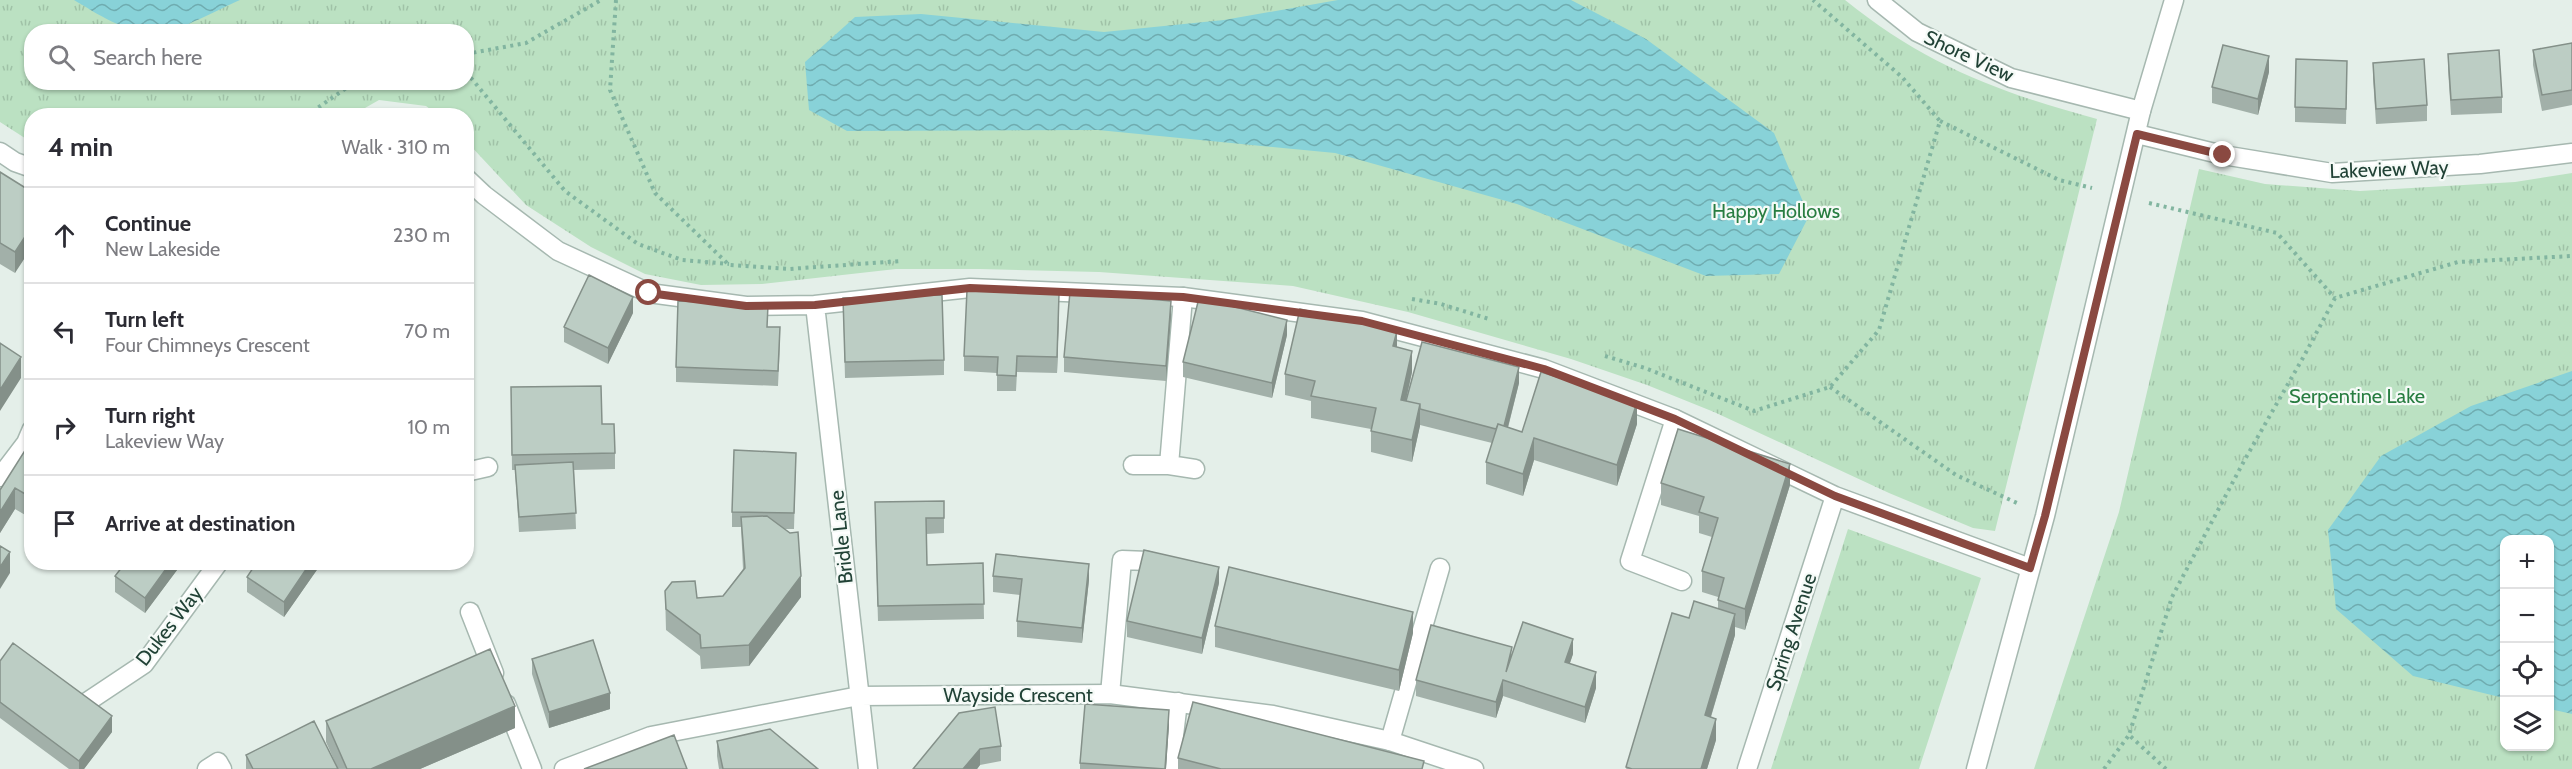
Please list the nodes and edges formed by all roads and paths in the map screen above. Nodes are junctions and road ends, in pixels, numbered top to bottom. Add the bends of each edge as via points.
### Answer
1 (601, 0) edge
2 (616, 0) edge
3 (1813, 0) edge
4 (1877, 0) edge
5 (2174, 0) edge
6 (474, 53) edge
7 (474, 82) edge
8 (343, 90) edge
9 (318, 108) edge
10 (2142, 111) junction
11 (2137, 134) junction
12 (0, 152) edge
13 (2572, 153) edge
14 (24, 165) edge
15 (474, 186) edge
16 (2572, 256) edge
17 (906, 261) dead end
18 (729, 265) junction
19 (1183, 297) junction
20 (1406, 298) dead end
21 (815, 305) junction
22 (1497, 322) dead end
23 (1599, 354) dead end
24 (1830, 387) junction
25 (1675, 419) junction
26 (24, 447) edge
27 (1132, 465) dead end
28 (1169, 465) junction
29 (488, 467) dead end
30 (1195, 469) dead end
31 (474, 470) edge
32 (0, 477) edge
33 (1835, 496) junction
34 (2045, 516) junction
35 (1148, 561) edge
36 (1440, 568) dead end
37 (2030, 568) junction
38 (213, 570) edge
39 (1682, 581) dead end
40 (470, 612) dead end
41 (1110, 694) junction
42 (859, 696) junction
43 (1178, 702) junction
44 (84, 704) edge
45 (2129, 735) junction
46 (1390, 741) junction
47 (1438, 763) edge
48 (207, 769) edge
49 (222, 769) edge
50 (532, 769) edge
51 (564, 769) edge
52 (868, 769) edge
53 (1170, 769) edge
54 (1474, 769) edge
55 (1747, 769) edge
56 (1976, 769) edge
57 (2104, 769) edge
58 (2166, 769) edge

1 - 6 path via 526,43
2 - 18 path via 610,90 655,193
3 - 24 path via 1902,76 1940,122 1879,330
4 - 10 street, Shore View via 1917,32 2011,78
5 - 10 street
7 - 18 path via 565,191 638,244 682,261
8 - 9 path
10 - 11 street
11 - 13 street, Lakeview Way via 2223,155 2332,173 2480,164
11 - 34 street
12 - 14 street
15 - 21 street via 558,251 649,293 746,306
16 - 45 path via 2458,262 2335,298 2172,597
17 - 18 path via 789,268
19 - 21 street via 970,288
19 - 25 street via 1362,321 1544,369
19 - 28 street
20 - 22 path via 1441,304
21 - 42 street, Bridle Lane
23 - 24 path via 1754,411
24 - 34 path via 1956,475
25 - 33 street
25 - 39 street via 1630,561
26 - 32 street
27 - 28 street
28 - 30 street
29 - 31 street
33 - 37 street
33 - 55 street, Spring Avenue
34 - 37 street
35 - 41 street via 1122,560
36 - 46 street
37 - 56 street
38 - 44 street, Dukes Way via 144,664
40 - 50 street
41 - 42 street, Wayside Crescent
41 - 43 street, Wayside Crescent
42 - 51 street, Wayside Crescent via 651,736
42 - 52 street, Bridle Lane
43 - 46 street, Wayside Crescent via 1272,715
43 - 53 street
45 - 57 path
45 - 58 path
46 - 47 street, Wayside Crescent
47 - 54 street, Wayside Crescent
48 - 49 street via 218,762

